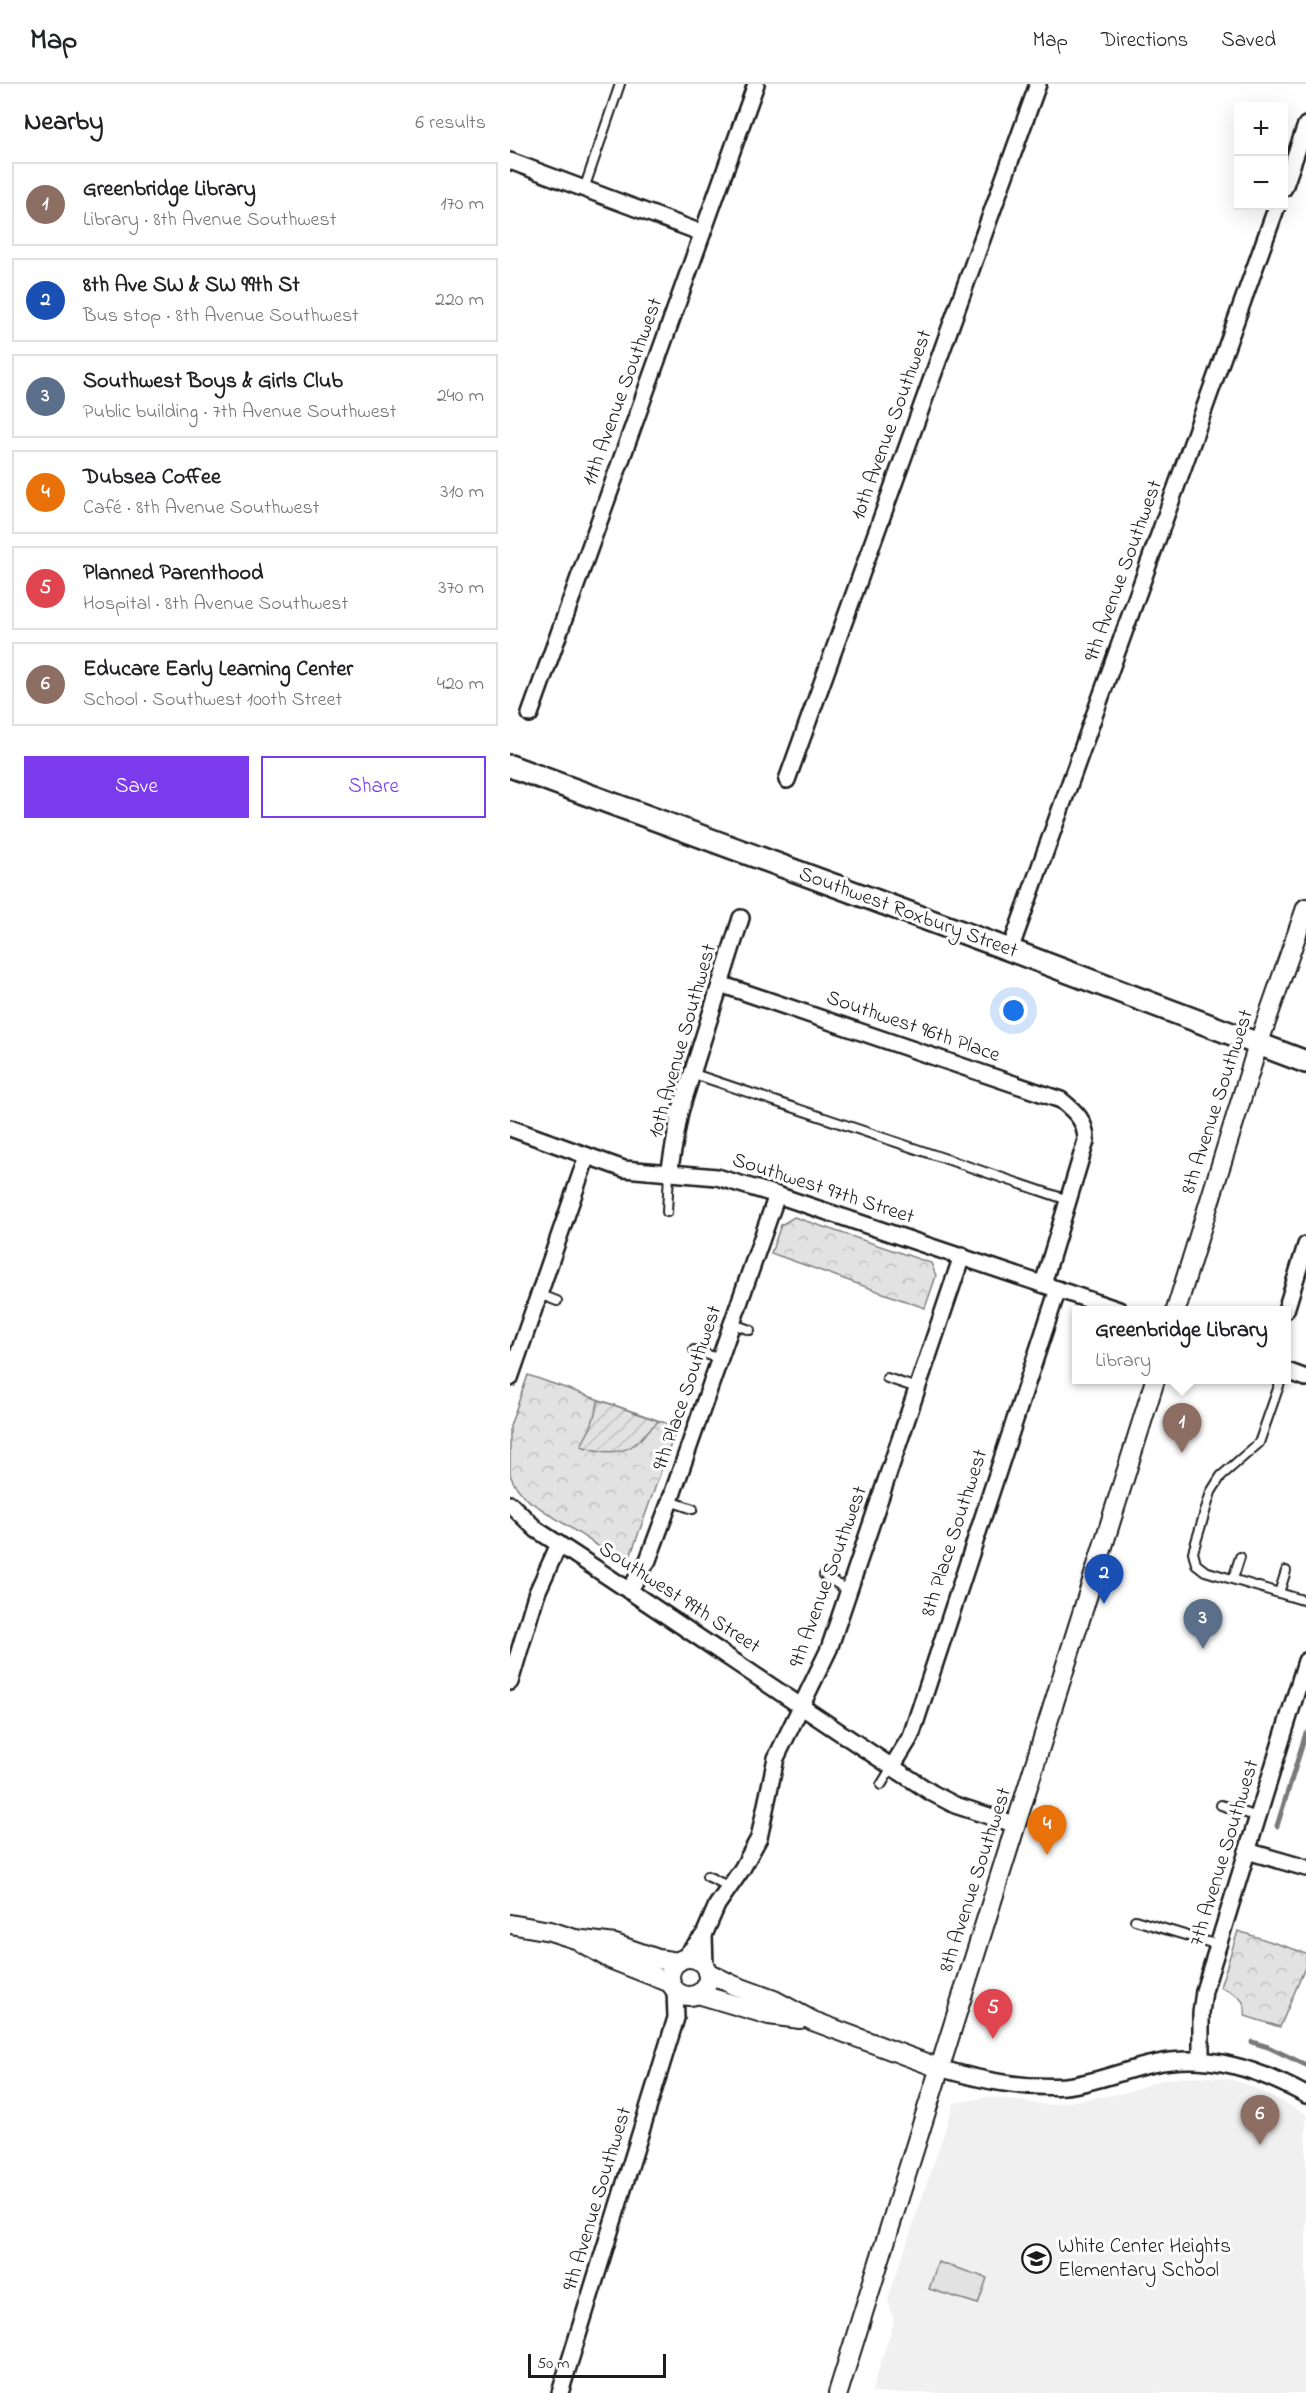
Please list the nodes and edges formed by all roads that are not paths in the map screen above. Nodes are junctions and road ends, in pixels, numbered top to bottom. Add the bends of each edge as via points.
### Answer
1 (621, 84) edge
2 (756, 84) edge
3 (1038, 84) edge
4 (1306, 125) edge
5 (510, 161) edge
6 (1288, 177) edge
7 (584, 189) junction
8 (1276, 210) edge
9 (702, 234) junction
10 (530, 714) dead end
11 (511, 771) edge
12 (787, 780) dead end
13 (1306, 908) edge
14 (741, 918) dead end
15 (1010, 950) junction
16 (720, 984) junction
17 (1258, 1045) junction
18 (1306, 1062) edge
19 (691, 1073) junction
20 (1084, 1124) joint
21 (510, 1128) edge
22 (587, 1156) junction
23 (669, 1173) junction
24 (777, 1195) junction
25 (1068, 1200) junction
26 (667, 1212) dead end
27 (1306, 1245) edge
28 (963, 1256) junction
29 (1051, 1286) junction
30 (539, 1294) junction
31 (557, 1301) dead end
32 (1105, 1306) edge
33 (1178, 1306) edge
34 (1288, 1306) edge
35 (733, 1324) junction
36 (750, 1330) dead end
37 (694, 1350) dead end
38 (720, 1359) junction
39 (1291, 1372) edge
40 (510, 1378) edge
41 (887, 1378) dead end
42 (1306, 1378) edge
43 (1154, 1384) edge
44 (1280, 1384) edge
45 (917, 1388) junction
46 (670, 1501) junction
47 (510, 1504) edge
48 (693, 1509) dead end
49 (559, 1545) junction
50 (1240, 1557) dead end
51 (1286, 1571) dead end
52 (824, 1575) dead end
53 (1233, 1580) junction
54 (629, 1591) junction
55 (848, 1591) junction
56 (1279, 1593) junction
57 (1306, 1601) edge
58 (1306, 1661) edge
59 (510, 1682) edge
60 (801, 1708) junction
61 (892, 1767) junction
62 (881, 1785) dead end
63 (1221, 1805) dead end
64 (1258, 1817) junction
65 (1017, 1825) junction
66 (1247, 1851) junction
67 (1306, 1868) edge
68 (707, 1876) dead end
69 (728, 1886) junction
70 (510, 1910) edge
71 (1135, 1920) dead end
72 (510, 1924) edge
73 (550, 1930) junction
74 (704, 1935) junction
75 (575, 1939) junction
76 (1218, 1945) junction
77 (680, 1961) junction
78 (706, 1969) junction
79 (673, 1986) junction
80 (697, 1994) junction
81 (676, 2018) junction
82 (813, 2021) junction
83 (1201, 2060) junction
84 (939, 2068) junction
85 (1306, 2095) edge
86 (840, 2392) edge
87 (560, 2393) edge

1 - 7 lane
2 - 9 street, 11th Avenue Southwest
3 - 12 street, 10th Avenue Southwest
4 - 6 street
5 - 7 street
7 - 9 street
8 - 15 street, 9th Avenue Southwest
9 - 10 street, 11th Avenue Southwest
11 - 15 main road, Southwest Roxbury Street
13 - 17 street, 8th Avenue Southwest
14 - 16 street, 10th Avenue Southwest
15 - 17 main road, Southwest Roxbury Street
16 - 19 street, 10th Avenue Southwest
16 - 20 street, Southwest 96th Place via 1061,1100 1076,1111
17 - 18 main road, Southwest Roxbury Street
17 - 33 street, 8th Avenue Southwest
19 - 23 street, 10th Avenue Southwest
19 - 25 lane
20 - 25 street, 8th Place Southwest via 1086,1141
21 - 22 street, Southwest 97th Street
22 - 23 street, Southwest 97th Street via 624,1169
22 - 30 street
23 - 24 street, Southwest 97th Street via 717,1177
23 - 26 lane, 10th Avenue Southwest
24 - 28 street, Southwest 97th Street
24 - 35 street, 9th Place Southwest
25 - 29 street, 8th Place Southwest
27 - 34 street
28 - 29 street, Southwest 97th Street
28 - 45 street, 9th Avenue Southwest
29 - 32 street, Southwest 97th Street
29 - 61 street, 8th Place Southwest via 911,1736
30 - 31 lane
30 - 40 street
35 - 36 lane
35 - 38 street, 9th Place Southwest
37 - 38 lane
38 - 46 street, 9th Place Southwest
39 - 42 street
41 - 45 lane
43 - 65 street, 8th Avenue Southwest
44 - 53 lane via 1259,1443 1221,1476 1210,1492 1193,1552 1200,1568
45 - 55 street, 9th Avenue Southwest
46 - 48 lane
46 - 54 street, 9th Place Southwest via 648,1560
47 - 49 street, Southwest 99th Street
49 - 54 street, Southwest 99th Street
49 - 59 street via 536,1595
50 - 53 lane
51 - 56 lane
52 - 55 lane
53 - 56 lane
54 - 60 street, Southwest 99th Street
55 - 60 street, 9th Avenue Southwest via 829,1649
56 - 57 lane
58 - 64 street, 7th Avenue Southwest
60 - 61 street, Southwest 99th Street
60 - 69 street, 9th Avenue Southwest via 776,1758 759,1838
61 - 62 lane, 8th Place Southwest
61 - 65 street, Southwest 99th Street via 955,1805
63 - 64 lane
64 - 66 street, 7th Avenue Southwest
65 - 84 street, 8th Avenue Southwest
66 - 67 street
66 - 76 street, 7th Avenue Southwest
68 - 69 lane
69 - 74 street, 9th Avenue Southwest
70 - 73 street
71 - 76 lane
72 - 73 street
73 - 75 street
74 - 77 street, 9th Avenue Southwest
74 - 78 street, 9th Avenue Southwest
75 - 77 street via 615,1944 657,1959
75 - 79 street
76 - 83 street, 7th Avenue Southwest via 1204,1991
77 - 78 street via 693,1959
77 - 79 street via 671,1972
78 - 80 street via 707,1983
78 - 82 street
79 - 80 street via 687,1996
79 - 81 street, 9th Avenue Southwest
80 - 81 street, 9th Avenue Southwest
80 - 82 street via 769,2015
81 - 87 street, 9th Avenue Southwest
82 - 84 street
83 - 84 street via 1153,2064 1087,2083 1035,2087 1003,2084
83 - 85 street via 1257,2071
84 - 86 street, 8th Avenue Southwest

